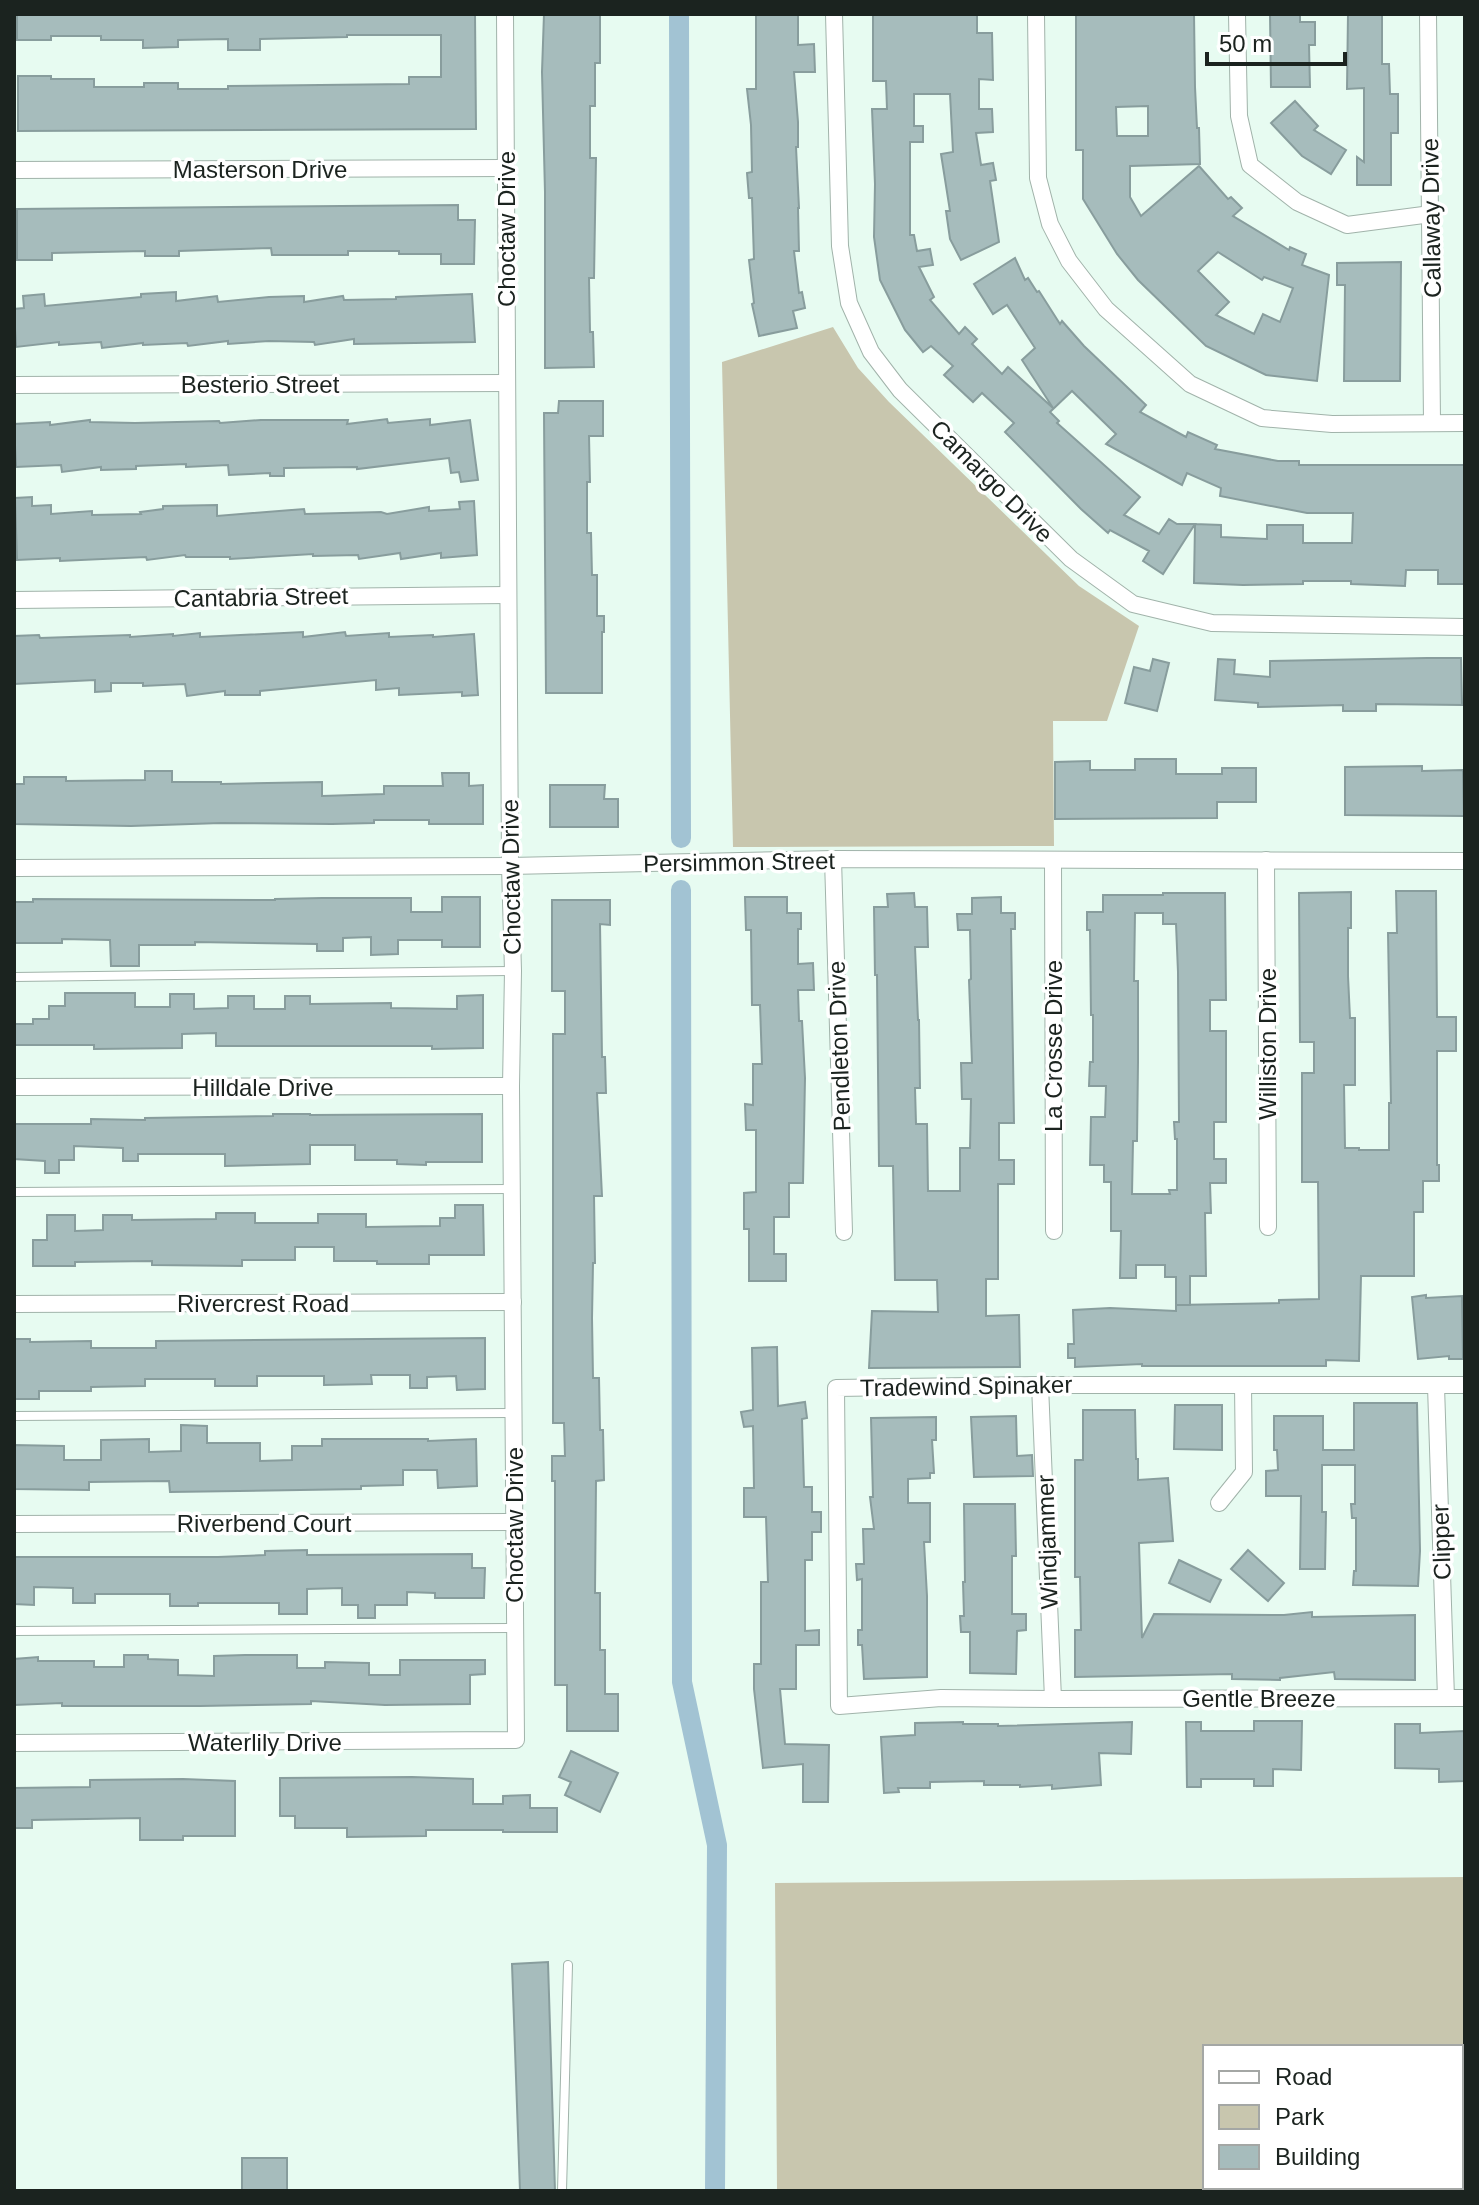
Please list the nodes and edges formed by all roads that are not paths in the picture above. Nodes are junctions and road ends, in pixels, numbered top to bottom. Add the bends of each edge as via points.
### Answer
1 (505, 14) edge
2 (834, 14) edge
3 (1036, 14) edge
4 (1237, 14) edge
5 (1428, 14) edge
6 (505, 168) junction
7 (14, 170) edge
8 (1431, 214) junction
9 (507, 383) junction
10 (14, 385) edge
11 (1432, 422) junction
12 (1465, 423) edge
13 (508, 595) junction
14 (14, 600) edge
15 (1465, 627) edge
16 (833, 859) junction
17 (1266, 860) junction
18 (1053, 861) junction
19 (1465, 861) edge
20 (510, 866) junction
21 (14, 868) edge
22 (513, 971) junction
23 (14, 977) edge
24 (511, 1086) junction
25 (14, 1087) edge
26 (512, 1189) junction
27 (14, 1192) edge
28 (1268, 1227) dead end
29 (1054, 1231) dead end
30 (844, 1232) dead end
31 (513, 1302) junction
32 (14, 1304) edge
33 (1040, 1385) junction
34 (1243, 1385) junction
35 (1465, 1385) edge
36 (1436, 1386) junction
37 (514, 1413) junction
38 (14, 1416) edge
39 (1219, 1503) dead end
40 (514, 1522) junction
41 (14, 1524) edge
42 (515, 1628) junction
43 (14, 1631) edge
44 (1446, 1698) junction
45 (1465, 1698) edge
46 (1053, 1699) junction
47 (516, 1740) joint
48 (14, 1743) edge
49 (568, 1965) dead end
50 (562, 2191) edge

1 - 6 street, Choctaw Drive
2 - 15 street, Camargo Drive via 840,246 849,303 871,352 900,390 1071,559 1133,604 1212,623
3 - 11 street via 1038,178 1050,224 1069,261 1106,309 1190,384 1262,418 1332,424
4 - 8 street via 1239,116 1250,165 1297,202 1347,225
5 - 8 street, Callaway Drive
6 - 7 street, Masterson Drive
6 - 9 street, Choctaw Drive
8 - 11 street, Callaway Drive
9 - 10 street, Besterio Street
9 - 13 street, Choctaw Drive
11 - 12 street
13 - 14 street, Cantabria Street
13 - 20 street, Choctaw Drive
16 - 18 street, Persimmon Street
16 - 20 street, Persimmon Street
16 - 30 street, Pendleton Drive
17 - 18 street, Persimmon Street
17 - 19 street, Persimmon Street
17 - 28 street, Williston Drive
18 - 29 street, La Crosse Drive
20 - 21 street, Persimmon Street
20 - 22 street, Choctaw Drive
22 - 23 lane
22 - 24 street, Choctaw Drive
24 - 25 street, Hilldale Drive
24 - 26 street, Choctaw Drive
26 - 27 lane
26 - 31 street, Choctaw Drive
31 - 32 street, Rivercrest Road
31 - 37 street, Choctaw Drive
33 - 34 street, Tradewind Spinaker
33 - 46 street, Windjammer
33 - 46 street, Tradewind Spinaker via 836,1388 839,1706 941,1698
34 - 36 street, Tradewind Spinaker
34 - 39 street via 1244,1472
35 - 36 street, Tradewind Spinaker
36 - 44 street, Clipper
37 - 38 lane
37 - 40 street, Choctaw Drive
40 - 41 street, Riverbend Court
40 - 42 street, Choctaw Drive
42 - 43 lane
42 - 47 street, Choctaw Drive
44 - 45 street, Gentle Breeze
44 - 46 street, Gentle Breeze
47 - 48 street, Waterlily Drive
49 - 50 lane

